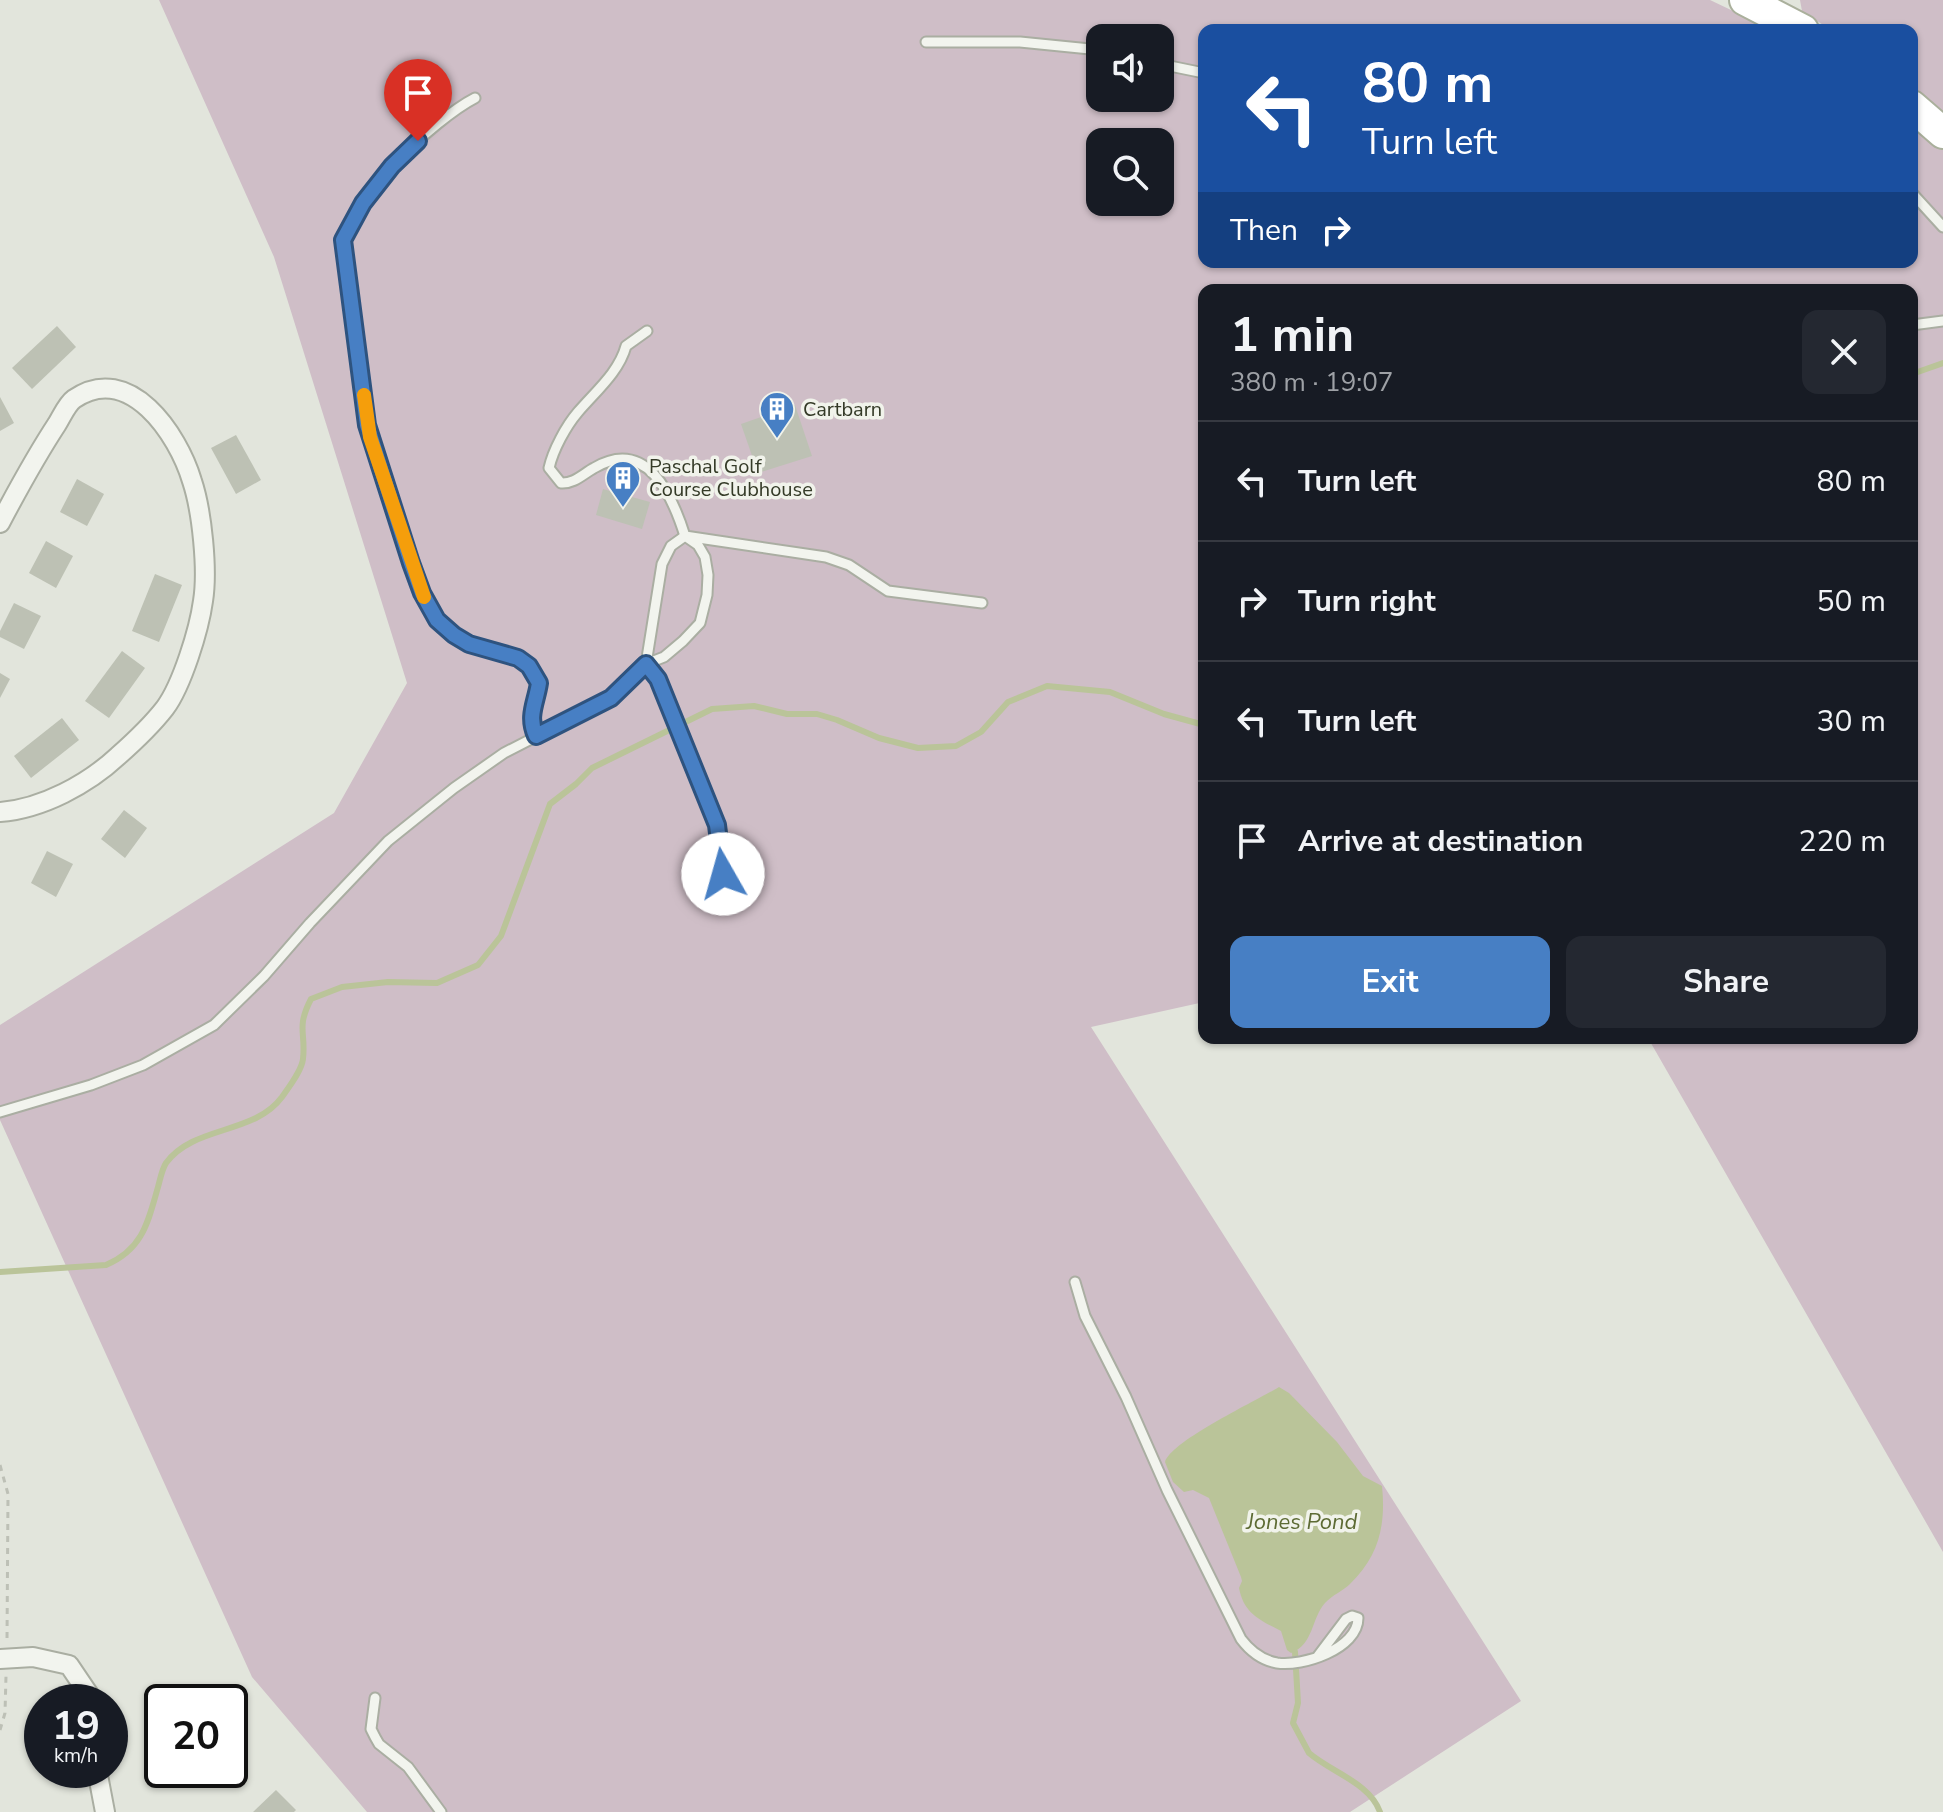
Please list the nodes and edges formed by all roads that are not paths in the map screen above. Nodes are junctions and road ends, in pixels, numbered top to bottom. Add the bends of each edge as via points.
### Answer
1 (1749, 1) edge
2 (1792, 24) edge
3 (926, 42) dead end
4 (1086, 49) edge
5 (1174, 67) edge
6 (1198, 72) edge
7 (475, 98) dead end
8 (1918, 111) edge
9 (1943, 133) edge
10 (1918, 200) edge
11 (1943, 227) edge
12 (1943, 321) edge
13 (1918, 324) edge
14 (647, 331) dead end
15 (0, 523) edge
16 (685, 536) junction
17 (982, 603) dead end
18 (646, 664) junction
19 (536, 736) junction
20 (0, 812) edge
21 (723, 874) dead end
22 (0, 1112) edge
23 (1075, 1282) dead end
24 (1318, 1656) junction
25 (0, 1659) edge
26 (82, 1684) edge
27 (375, 1698) dead end
28 (100, 1788) edge
29 (105, 1812) edge
30 (441, 1812) edge

1 - 2 main road
3 - 4 lane
5 - 6 lane
7 - 19 lane via 432,126 392,166 345,233 344,251 367,425 422,593 437,620 454,635 529,666 539,683 531,711
8 - 9 main road
10 - 11 lane
12 - 13 lane
14 - 16 lane via 626,346 622,362 575,416 549,468 568,484 618,458 638,461 674,502
15 - 20 street via 72,400 103,386 133,394 166,428 192,480 202,535 204,599 193,646 166,706 140,737 103,770 58,795
16 - 17 lane via 826,557 849,565 888,591
16 - 18 lane via 671,546 662,564
16 - 18 lane via 705,557 707,595 700,623 664,657
18 - 19 lane via 611,698
18 - 21 lane via 658,679 717,825
19 - 22 lane via 454,788 388,841 214,1025 143,1065
23 - 24 lane via 1085,1316 1241,1639 1257,1656 1278,1663
24 - 24 lane via 1345,1643 1358,1618 1346,1619
25 - 26 street via 33,1657 69,1665
27 - 30 lane via 371,1729 379,1744 408,1767
28 - 29 street

